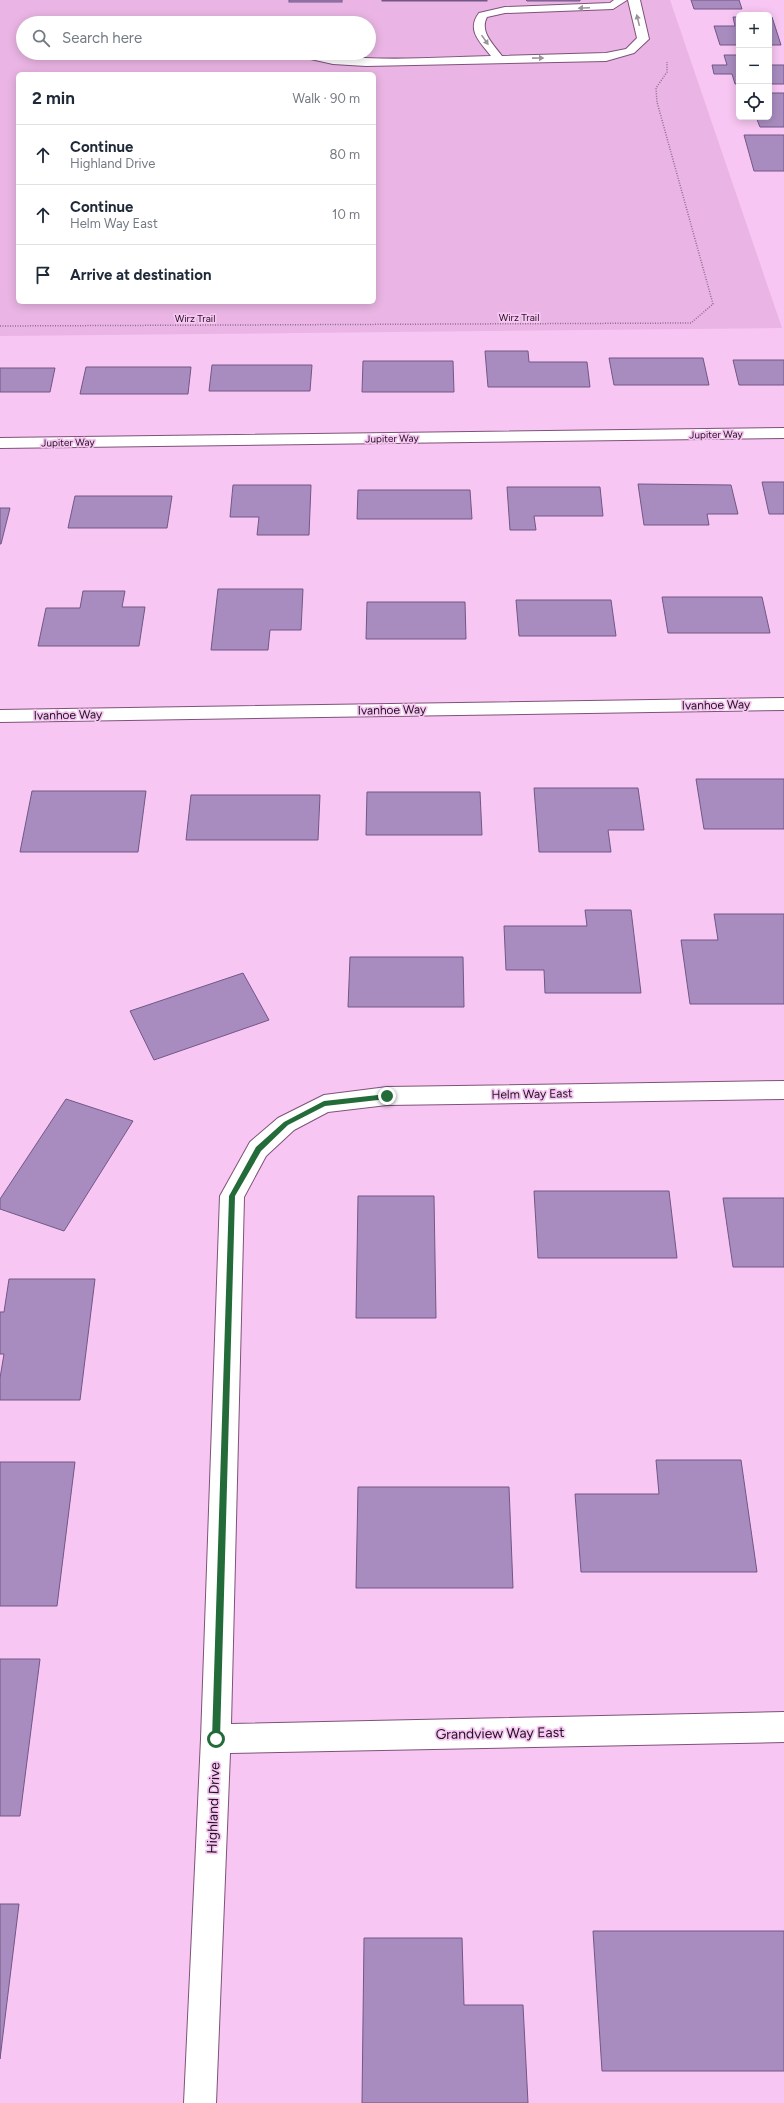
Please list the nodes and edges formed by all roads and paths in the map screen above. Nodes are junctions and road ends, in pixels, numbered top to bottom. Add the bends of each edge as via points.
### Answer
1 (621, 0) edge
2 (634, 0) edge
3 (667, 58) dead end
4 (499, 59) junction
5 (333, 60) edge
6 (0, 326) edge
7 (784, 434) edge
8 (0, 443) edge
9 (784, 704) edge
10 (0, 716) edge
11 (784, 1090) edge
12 (286, 1124) joint
13 (784, 1728) edge
14 (216, 1739) junction
15 (200, 2103) edge

1 -> 4 street via 613,6 505,10 483,15 478,27 481,36
4 -> 2 street via 606,57 630,50 643,39
3 - 6 path, Wirz Trail via 666,72 656,88 657,102 713,304 691,323
4 - 5 street via 366,62
7 - 8 street, Jupiter Way
9 - 10 street, Ivanhoe Way
11 - 12 street, Helm Way East via 387,1096 324,1104
12 - 14 street, Highland Drive via 258,1149 232,1196
13 - 14 street, Grandview Way East
14 - 15 street, Highland Drive

